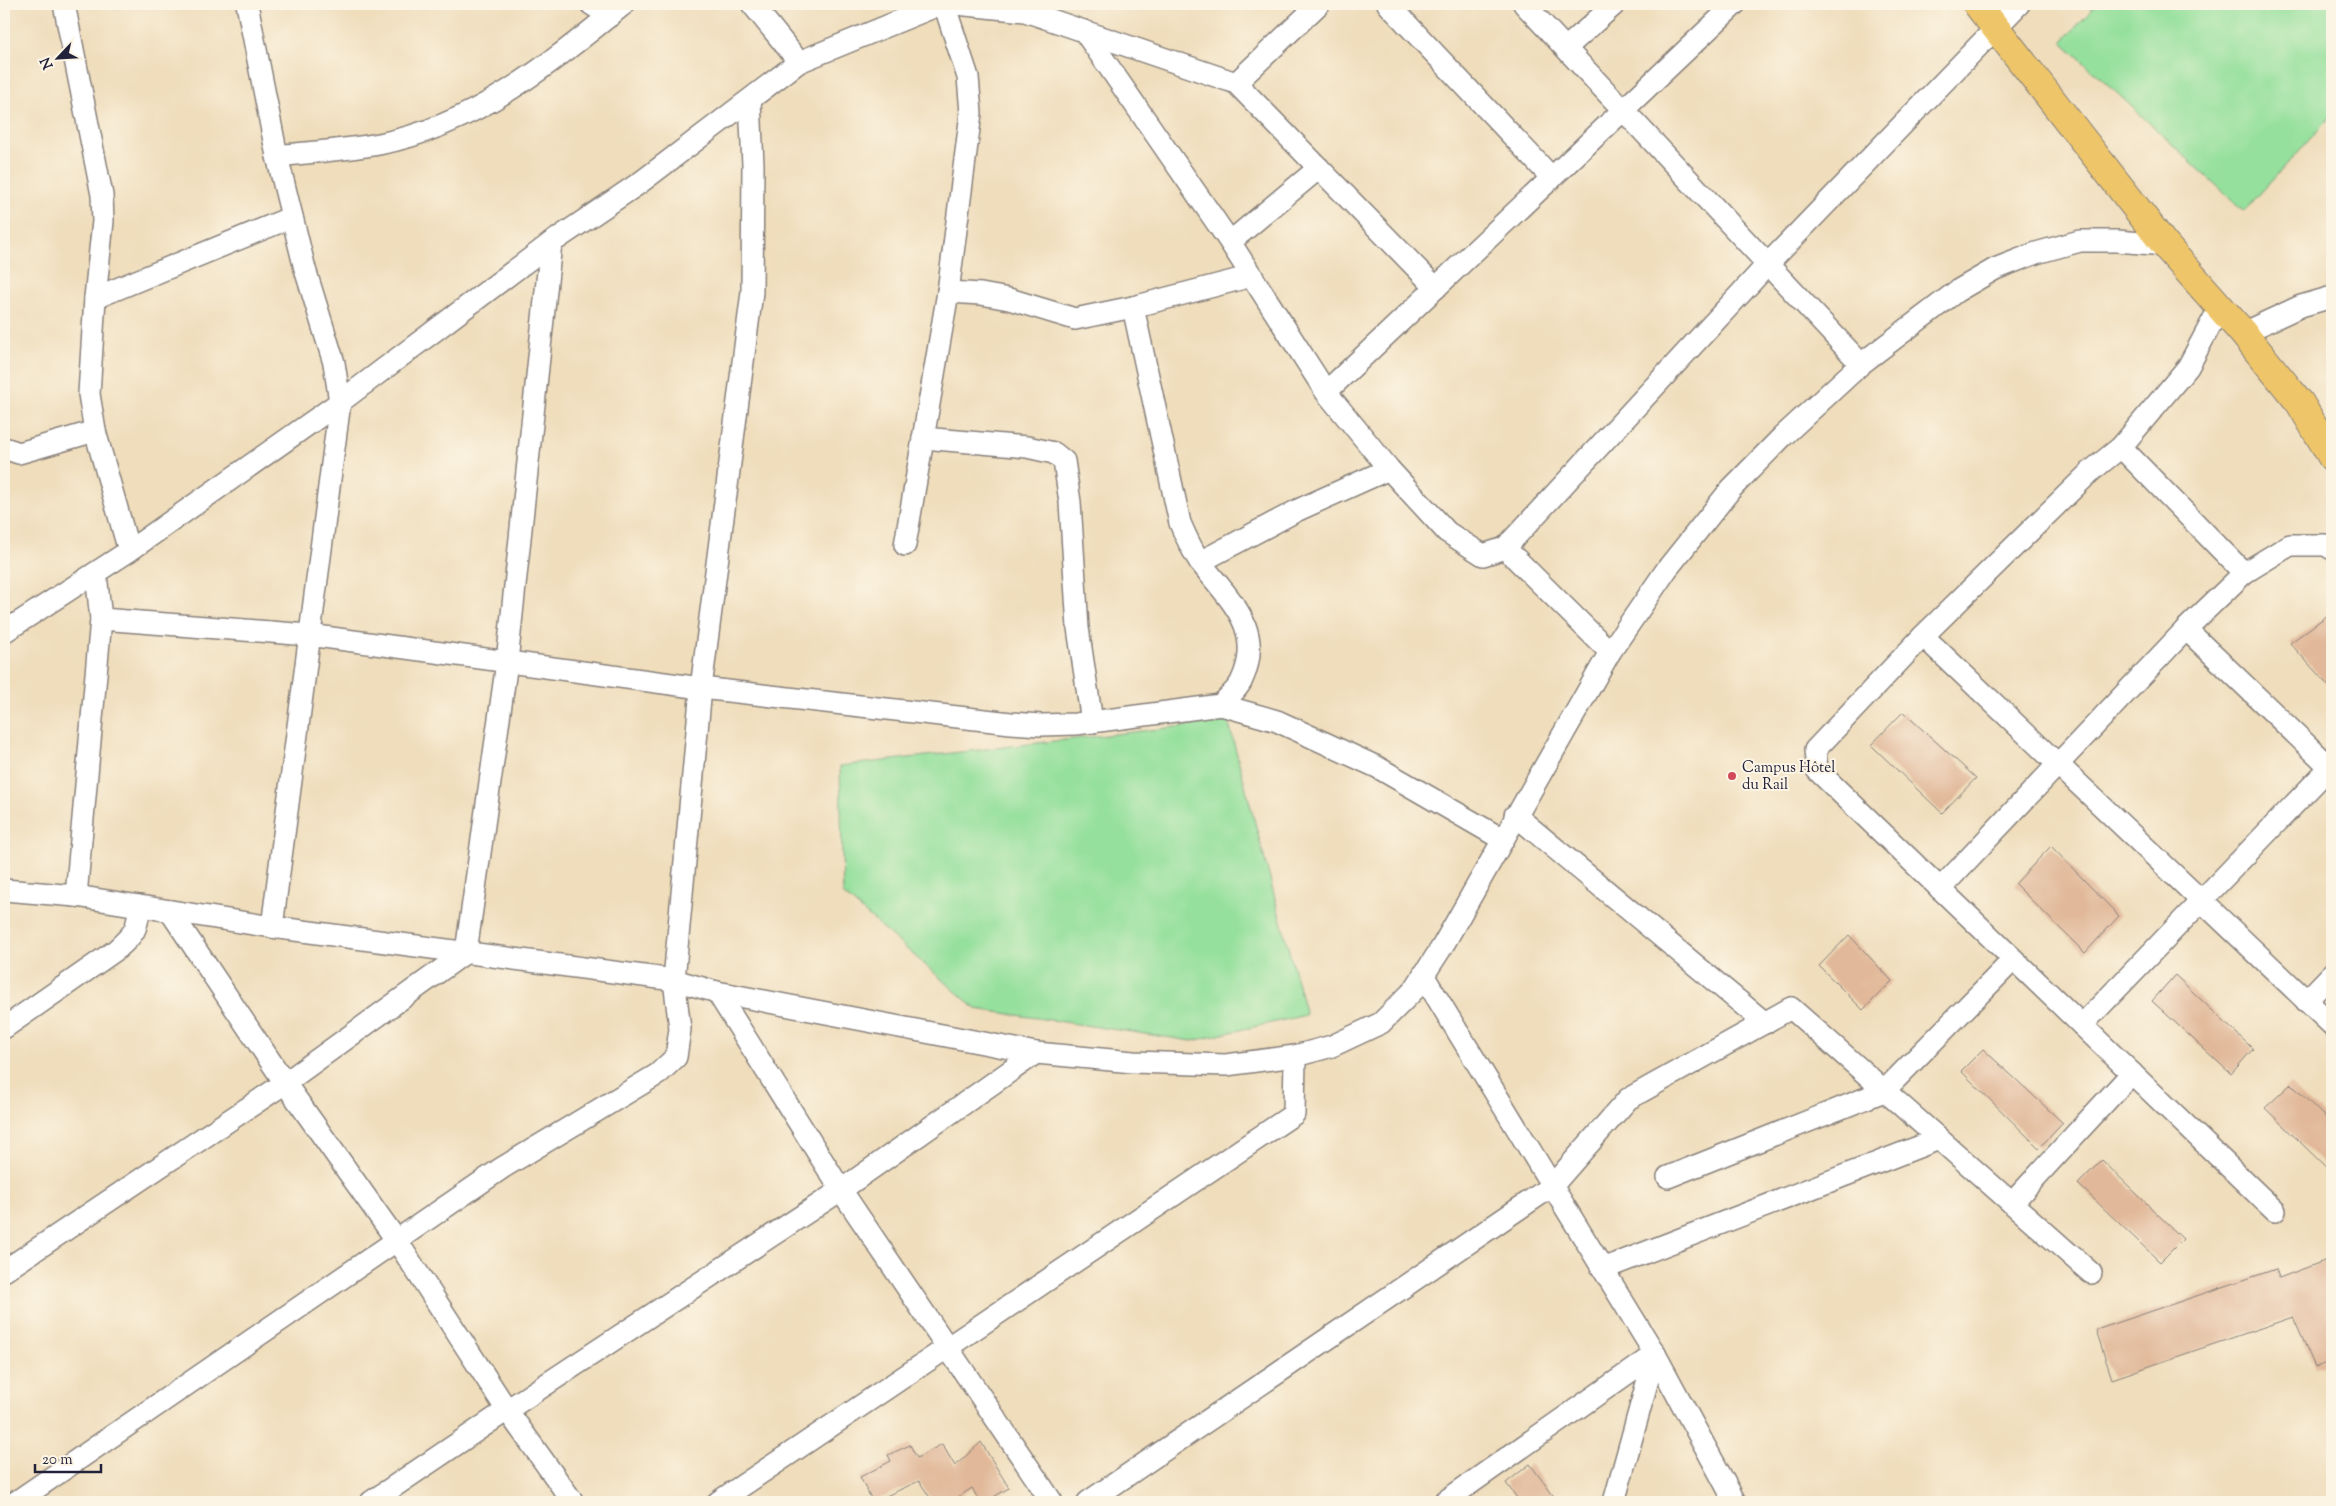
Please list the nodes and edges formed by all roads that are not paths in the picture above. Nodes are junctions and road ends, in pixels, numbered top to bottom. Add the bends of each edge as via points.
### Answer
1 (64, 4) edge
2 (247, 4) edge
3 (591, 4) edge
4 (752, 4) edge
5 (943, 4) edge
6 (956, 4) edge
7 (1319, 4) edge
8 (1388, 4) edge
9 (1524, 4) edge
10 (1614, 4) edge
11 (1735, 4) edge
12 (1978, 4) edge
13 (2019, 4) edge
14 (1029, 7) edge
15 (617, 10) edge
16 (1996, 27) junction
17 (1084, 31) junction
18 (1566, 48) junction
19 (799, 62) junction
20 (1236, 83) junction
21 (750, 101) junction
22 (1623, 110) junction
23 (277, 156) junction
24 (1319, 168) junction
25 (1552, 178) junction
26 (292, 217) junction
27 (1230, 242) junction
28 (551, 243) junction
29 (2165, 245) junction
30 (1768, 264) junction
31 (1252, 276) junction
32 (1436, 288) junction
33 (948, 292) junction
34 (2332, 297) edge
35 (95, 298) junction
36 (1133, 307) junction
37 (2220, 307) junction
38 (2243, 333) junction
39 (1861, 364) junction
40 (1326, 392) junction
41 (340, 402) junction
42 (95, 431) junction
43 (923, 438) junction
44 (2121, 447) junction
45 (4, 448) edge
46 (2332, 457) edge
47 (1389, 469) junction
48 (905, 545) dead end
49 (1505, 548) junction
50 (2332, 549) edge
51 (129, 551) junction
52 (1200, 562) junction
53 (2244, 573) junction
54 (96, 574) junction
55 (101, 619) junction
56 (2186, 629) junction
57 (4, 632) edge
58 (310, 635) junction
59 (1923, 636) junction
60 (1610, 652) junction
61 (507, 662) junction
62 (701, 688) junction
63 (1220, 705) junction
64 (1092, 722) junction
65 (2058, 764) junction
66 (2332, 767) edge
67 (1515, 816) junction
68 (1502, 839) junction
69 (1940, 889) junction
70 (4, 890) edge
71 (76, 896) junction
72 (2202, 901) junction
73 (139, 906) junction
74 (170, 911) junction
75 (272, 926) junction
76 (466, 952) junction
77 (2013, 960) junction
78 (2332, 974) edge
79 (1423, 975) junction
80 (674, 980) junction
81 (717, 992) junction
82 (2306, 1001) junction
83 (1765, 1023) junction
84 (2332, 1025) edge
85 (2082, 1026) junction
86 (4, 1028) edge
87 (1036, 1053) junction
88 (1295, 1056) junction
89 (2132, 1073) junction
90 (285, 1083) junction
91 (1884, 1091) junction
92 (1939, 1139) junction
93 (1668, 1177) dead end
94 (1552, 1186) junction
95 (841, 1190) junction
96 (2012, 1203) junction
97 (2275, 1211) dead end
98 (397, 1241) junction
99 (1603, 1269) junction
100 (4, 1271) edge
101 (2091, 1273) dead end
102 (948, 1348) junction
103 (1655, 1354) junction
104 (508, 1410) junction
105 (16, 1502) edge
106 (371, 1502) edge
107 (573, 1502) edge
108 (718, 1502) edge
109 (1052, 1502) edge
110 (1088, 1502) edge
111 (1444, 1502) edge
112 (1614, 1502) edge
113 (1735, 1502) edge

1 - 35 street via 102,195 103,221
2 - 23 street
3 - 15 street
4 - 19 street
5 - 19 street
5 - 33 street via 968,77 971,113
6 - 14 street
7 - 20 street
8 - 25 street
9 - 18 street
10 - 18 street
11 - 22 street
12 - 16 main road
13 - 16 street
14 - 17 street
15 - 23 street via 517,86 470,114 379,144
16 - 29 main road
16 - 30 street
17 - 20 street
17 - 27 street
18 - 22 street
19 - 21 street
20 - 24 street
21 - 28 street via 641,182
21 - 62 street via 752,292
22 - 25 street
22 - 30 street
23 - 26 street
24 - 27 street
24 - 32 street
25 - 32 street
26 - 35 street
26 - 41 street via 334,363
27 - 31 street
28 - 41 street
28 - 61 street
29 - 37 main road
29 - 39 street via 2080,241 2036,253 2003,266 1957,291
30 - 39 street
30 - 49 street
31 - 36 street
31 - 40 street
32 - 40 street
33 - 36 street via 981,294 1075,319
33 - 43 street
34 - 38 street via 2301,306
35 - 42 street via 89,394
36 - 52 street via 1180,523
37 - 38 main road
37 - 44 street via 2188,367
38 - 46 main road via 2300,403
39 - 60 street via 1731,489 1667,569
40 - 47 street
41 - 51 street
41 - 58 street
42 - 45 street via 19,453
42 - 51 street
43 - 48 street
43 - 64 street via 1027,447 1054,453 1064,461 1070,502 1078,628
44 - 53 street
44 - 59 street via 2090,472
47 - 49 street via 1447,532 1483,555
47 - 52 street via 1298,510
49 - 60 street
50 - 53 street via 2326,545 2290,545
51 - 54 street
52 - 63 street via 1239,613 1248,632 1248,661 1240,684
53 - 56 street
54 - 55 street
54 - 57 street
55 - 58 street
55 - 71 street
56 - 65 street
56 - 66 street
58 - 61 street
58 - 75 street
59 - 65 street
59 - 69 street via 1815,750 1816,770
60 - 67 street
61 - 62 street
61 - 76 street
62 - 64 street via 1011,723
62 - 80 street
63 - 64 street
63 - 68 street via 1277,721 1377,767
65 - 69 street
65 - 72 street
66 - 72 street
67 - 68 street
67 - 83 street
68 - 79 street
69 - 77 street
70 - 71 street
71 - 73 street
72 - 82 street
72 - 85 street
73 - 74 street
73 - 86 street via 138,926 128,940
74 - 75 street
74 - 90 street
75 - 76 street
76 - 80 street
76 - 90 street
77 - 85 street
77 - 91 street
78 - 82 street
79 - 88 street via 1414,990 1381,1023 1332,1046
79 - 94 street
80 - 81 street
80 - 98 street via 680,1029 676,1057 658,1074 502,1168
81 - 87 street
81 - 95 street
82 - 84 street
83 - 91 street via 1791,1008
83 - 94 street via 1628,1099
85 - 89 street
87 - 88 street via 1133,1062 1226,1064
87 - 95 street
88 - 102 street via 1294,1114
89 - 96 street
89 - 97 street
90 - 98 street
90 - 100 street
91 - 92 street
91 - 93 street
92 - 96 street
92 - 99 street
94 - 99 street
94 - 110 street
95 - 102 street
95 - 104 street
96 - 101 street
98 - 104 street
98 - 105 street
99 - 103 street
102 - 108 street
102 - 109 street
103 - 111 street
103 - 112 street
103 - 113 street
104 - 106 street
104 - 107 street

